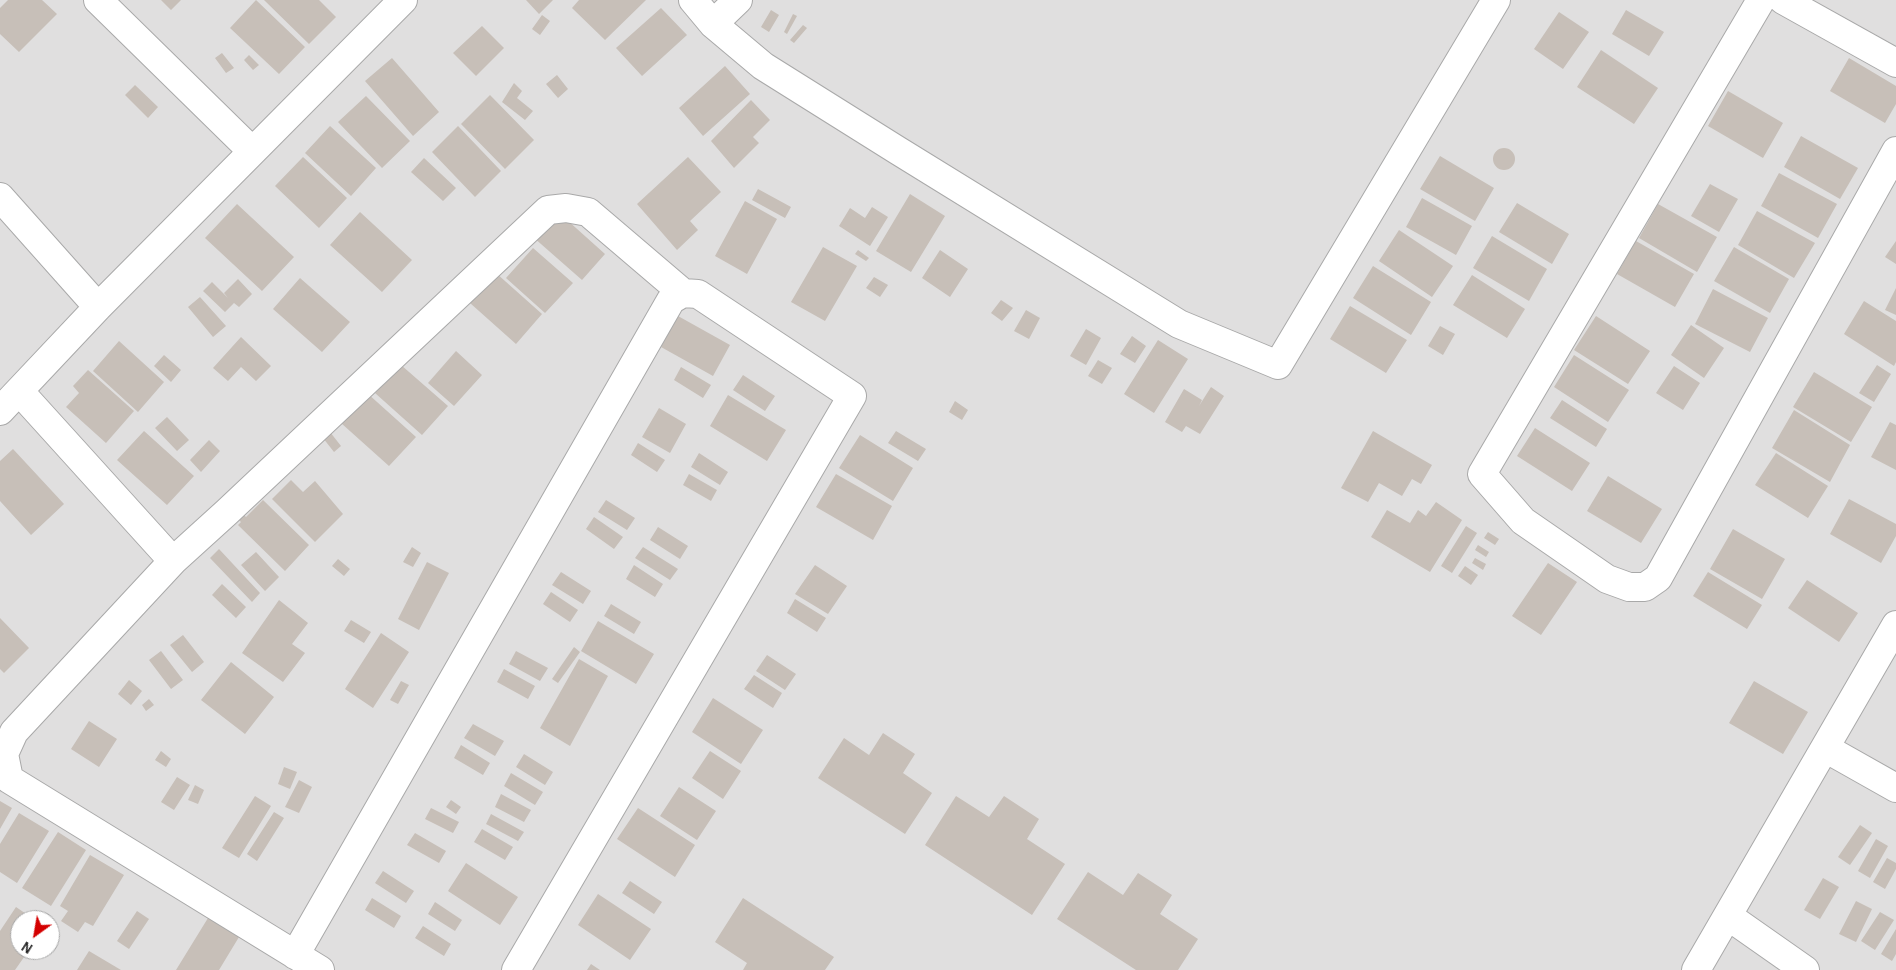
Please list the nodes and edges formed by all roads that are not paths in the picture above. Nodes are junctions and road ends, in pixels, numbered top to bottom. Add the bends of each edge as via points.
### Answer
1 (98, 0) edge
2 (404, 0) edge
3 (693, 0) edge
4 (738, 0) edge
5 (1496, 0) edge
6 (1761, 0) edge
7 (1784, 0) edge
8 (713, 24) junction
9 (1896, 63) edge
10 (252, 151) junction
11 (1896, 151) edge
12 (0, 197) edge
13 (683, 293) junction
14 (98, 307) junction
15 (20, 392) junction
16 (0, 411) edge
17 (173, 561) junction
18 (1896, 625) edge
19 (1825, 748) junction
20 (1896, 788) edge
21 (1728, 916) junction
22 (295, 955) junction
23 (320, 970) edge
24 (516, 970) edge
25 (1696, 970) edge
26 (1805, 970) edge

1 - 10 street
2 - 10 street
3 - 8 street
4 - 8 street
5 - 8 street via 1278,365 1179,324 763,66
6 - 11 street via 1482,474 1523,521 1607,579 1629,587 1645,587 1658,578
7 - 9 street
10 - 14 street
12 - 14 street
13 - 17 street via 588,212 566,208 548,210
13 - 22 street via 671,300
13 - 24 street via 698,294 852,396
14 - 15 street
15 - 16 street
15 - 17 street
17 - 22 street via 14,732 4,754 9,779
18 - 19 street
19 - 20 street
19 - 21 street
21 - 25 street
21 - 26 street
22 - 23 street

